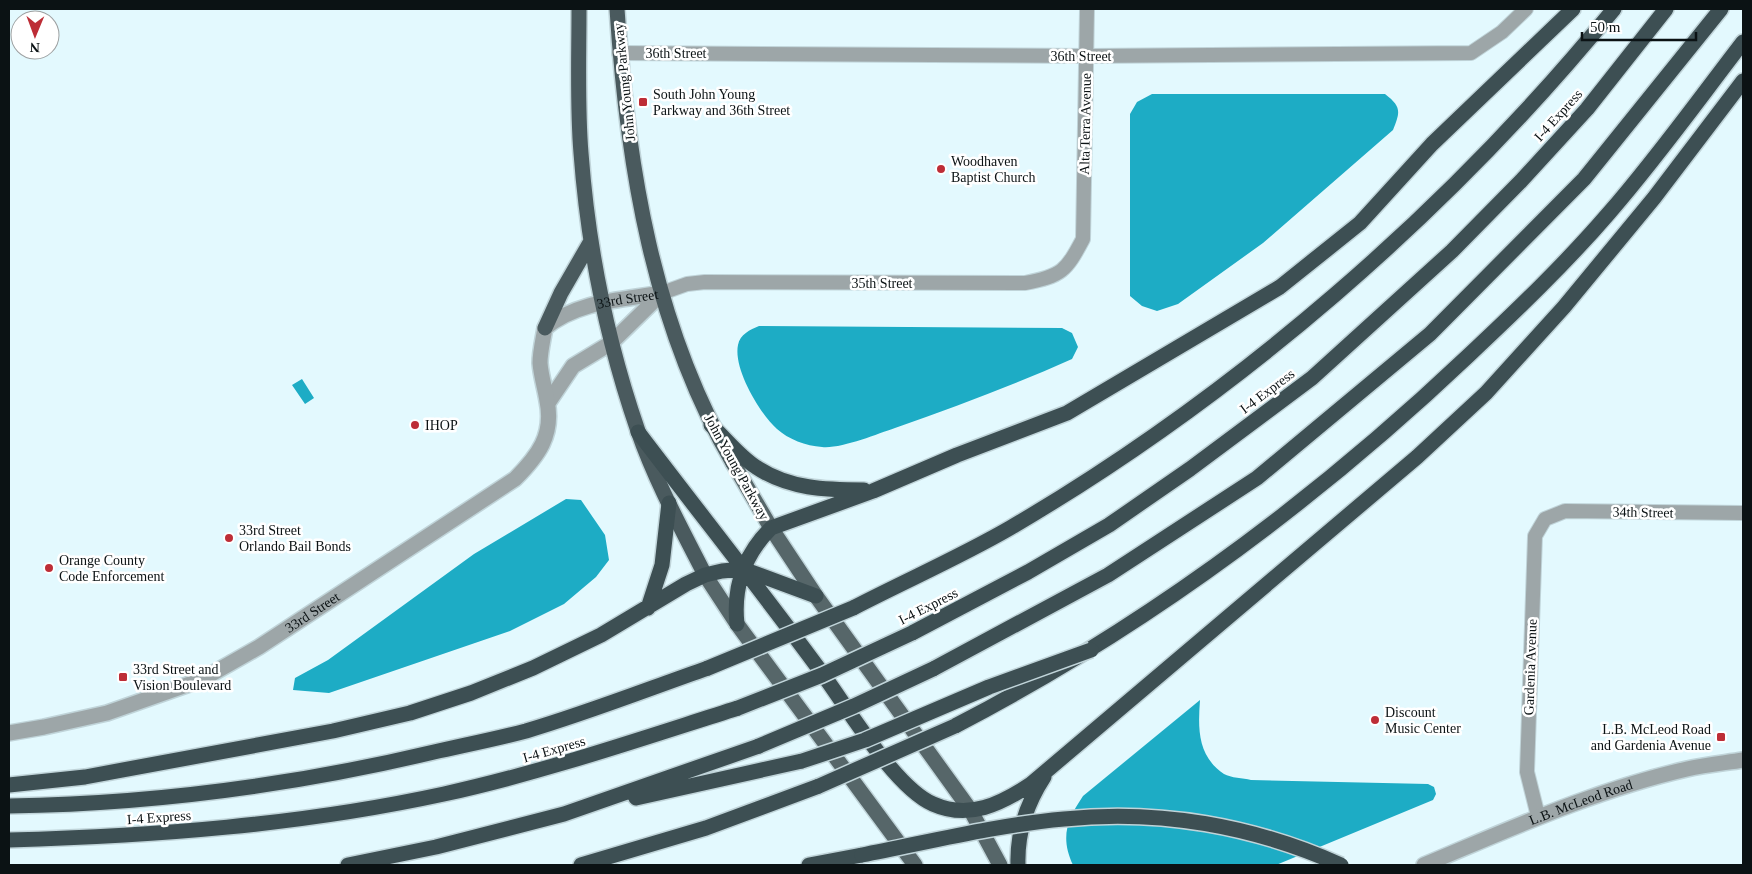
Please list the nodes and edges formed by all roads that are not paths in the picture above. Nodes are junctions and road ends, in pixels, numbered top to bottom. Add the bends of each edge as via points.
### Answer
1 (579, 9) edge
2 (616, 9) edge
3 (1087, 9) edge
4 (1526, 9) edge
5 (1573, 9) edge
6 (1614, 9) edge
7 (1666, 9) edge
8 (1721, 9) edge
9 (1743, 42) edge
10 (620, 53) junction
11 (1087, 56) junction
12 (1743, 81) edge
13 (1083, 239) joint
14 (591, 241) junction
15 (662, 293) junction
16 (603, 303) junction
17 (545, 328) junction
18 (611, 343) junction
19 (548, 403) junction
20 (711, 426) junction
21 (638, 432) junction
22 (733, 463) joint
23 (873, 490) junction
24 (669, 503) junction
25 (1743, 513) edge
26 (1545, 519) joint
27 (771, 528) junction
28 (743, 569) junction
29 (705, 575) junction
30 (816, 596) junction
31 (648, 608) junction
32 (737, 624) junction
33 (1091, 650) junction
34 (9, 733) edge
35 (1743, 760) edge
36 (1052, 765) junction
37 (9, 785) edge
38 (9, 806) edge
39 (971, 811) junction
40 (564, 814) junction
41 (1538, 816) junction
42 (9, 840) edge
43 (348, 865) edge
44 (581, 865) edge
45 (809, 865) edge
46 (915, 865) edge
47 (1000, 865) edge
48 (1018, 865) edge
49 (1341, 865) edge
50 (1424, 865) edge

1 - 14 highway via 580,151
2 - 10 highway, John Young Parkway
3 - 11 street, Alta Terra Avenue
4 - 11 street, 36th Street via 1502,32 1471,53
5 - 23 highway via 1432,144 1360,223 1280,287 1067,413
6 - 38 highway, bridge via 1520,117 1434,204 1301,322 1169,426 1010,528 853,608 708,668 526,731 363,769 253,787 112,802
7 - 42 highway, I-4 Express, bridge via 1587,109 1520,181 1452,251 1312,378 1109,526 912,633 822,675 738,708 545,770 443,794 345,812 193,831
8 - 40 highway, bridge via 1584,179 1422,340 1257,478 1108,575 933,669 759,746
9 - 33 highway via 1609,213 1556,271 1429,393 1363,452 1279,519
10 - 11 street, 36th Street
10 - 15 highway, John Young Parkway via 633,164
11 - 13 street, Alta Terra Avenue
12 - 36 highway via 1654,198 1564,307 1486,394 1417,457
13 - 15 street, 35th Street via 1067,267 1046,279 1025,283 705,282 687,284
14 - 16 highway
14 - 17 highway via 560,292
15 - 16 street, 33rd Street
15 - 18 street, 33rd Street
15 - 20 highway, John Young Parkway
16 - 17 street, 33rd Street via 568,313
16 - 18 highway
17 - 19 street, 33rd Street via 540,362
18 - 19 street, 33rd Street via 573,366
18 - 21 highway
19 - 34 street, 33rd Street via 549,427 544,446 515,479 259,648 201,680 157,697 73,721
20 - 22 highway, John Young Parkway
20 - 23 highway via 755,467 780,480 827,490
21 - 24 highway
21 - 28 highway
22 - 27 main road, John Young Parkway
23 - 27 highway
24 - 29 highway
24 - 31 highway via 662,565
25 - 26 street, 34th Street via 1565,511
26 - 41 street, Gardenia Avenue via 1535,536 1526,772
27 - 28 highway via 754,547
27 - 30 main road, John Young Parkway
28 - 29 highway
28 - 30 highway
28 - 32 highway via 737,587
28 - 39 highway via 895,773 932,803 953,810
29 - 31 highway
29 - 32 main road
30 - 39 main road, John Young Parkway
31 - 37 highway via 533,668 410,713 333,731 85,777
32 - 46 main road
33 - 40 highway, bridge via 989,687 865,740 802,761
33 - 44 highway, bridge via 955,726 819,786 706,828
35 - 41 street, L.B. McLeod Road via 1688,769 1635,783
36 - 39 highway via 1012,797
36 - 48 highway via 1030,803 1021,830
39 - 47 main road, John Young Parkway
40 - 43 highway via 436,847
41 - 50 street, L.B. McLeod Road
45 - 49 highway, bridge via 1036,822 1120,816 1178,819 1233,828 1287,843

